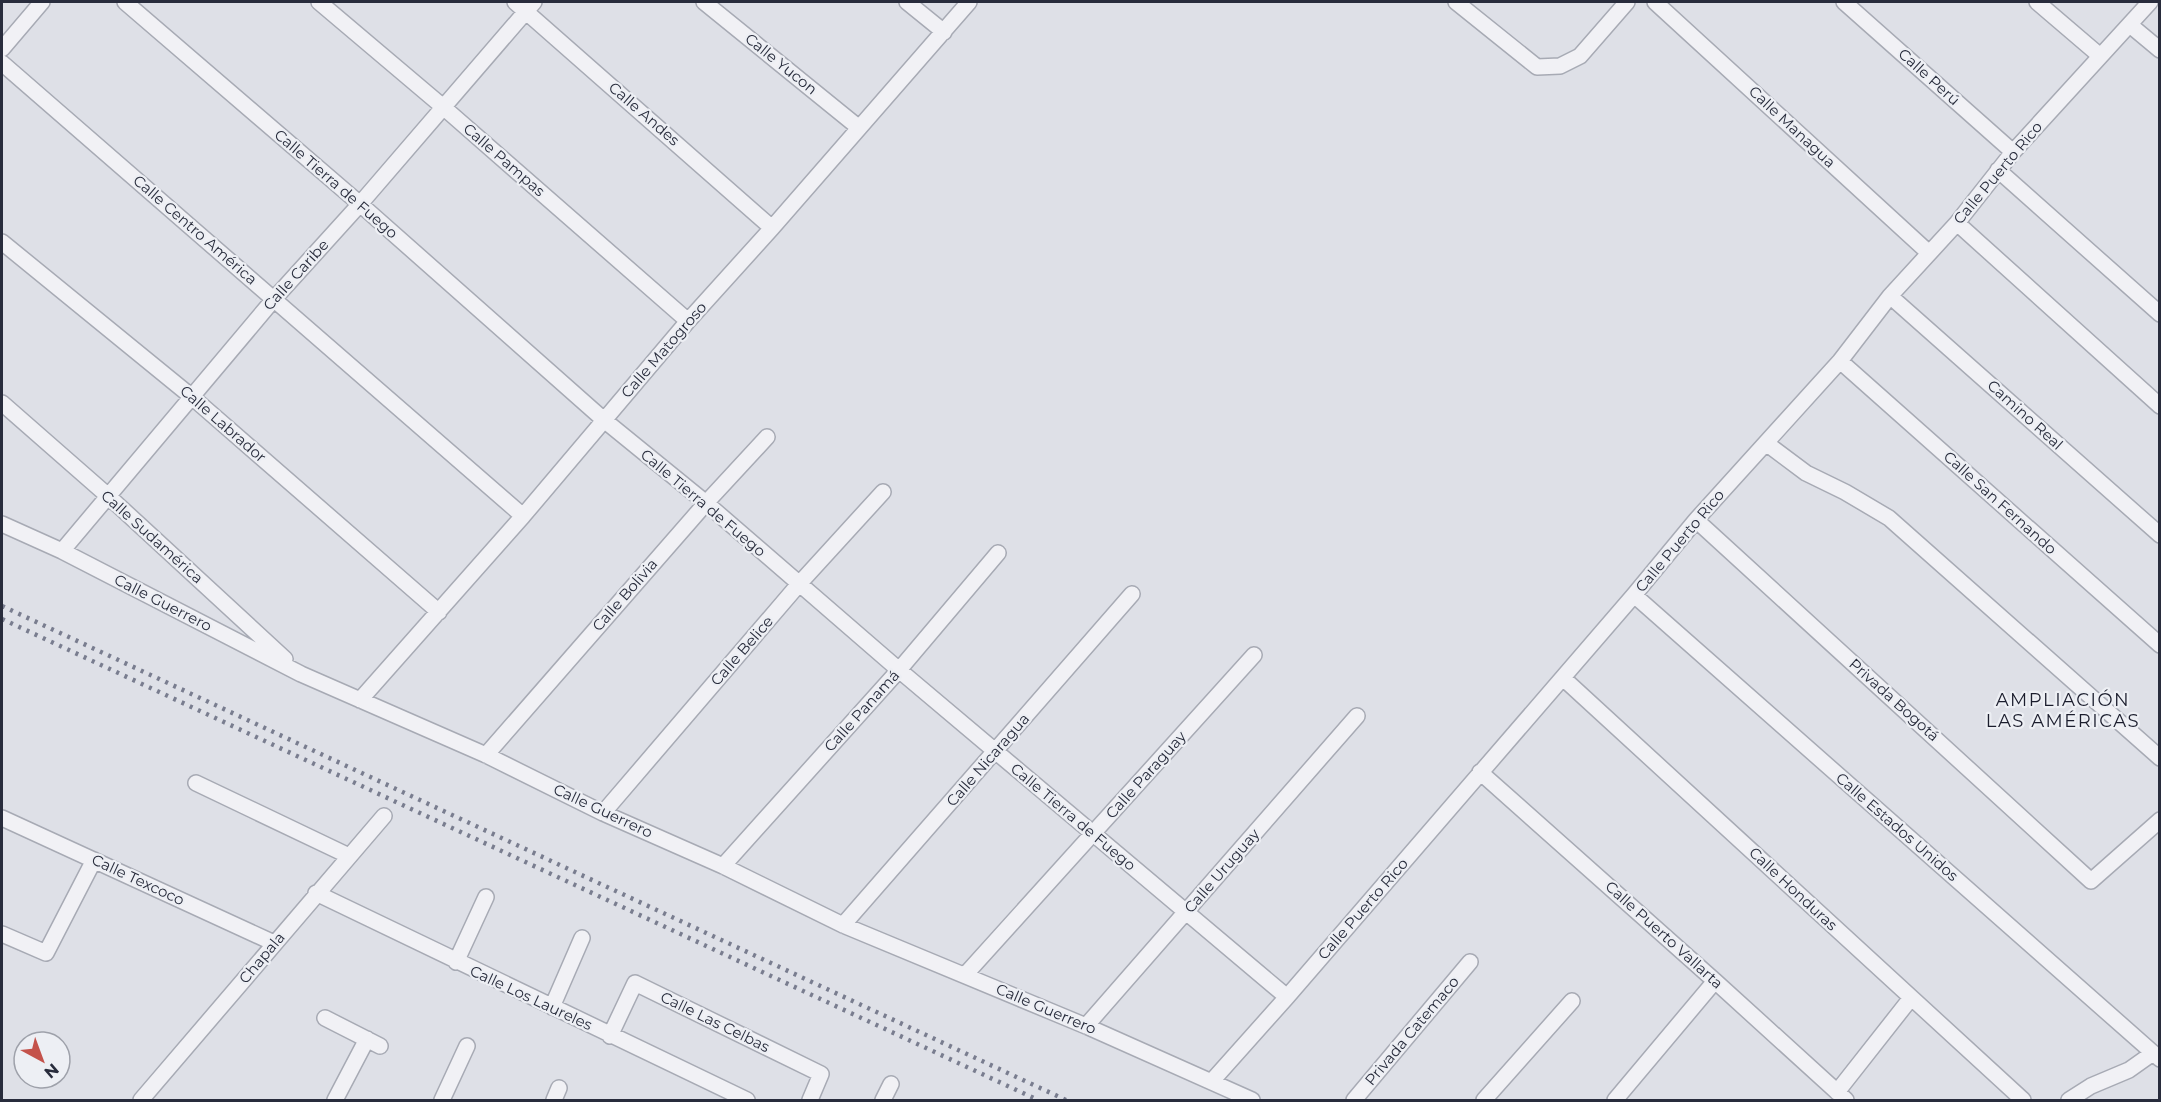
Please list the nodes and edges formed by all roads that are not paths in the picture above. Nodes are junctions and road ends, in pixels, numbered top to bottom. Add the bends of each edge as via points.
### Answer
1 (42, 2) edge
2 (125, 2) edge
3 (319, 2) edge
4 (704, 2) edge
5 (907, 2) edge
6 (969, 2) edge
7 (1456, 2) edge
8 (1627, 2) edge
9 (1655, 2) edge
10 (1844, 2) edge
11 (2037, 2) edge
12 (2150, 2) edge
13 (525, 5) edge
14 (2130, 24) junction
15 (944, 33) junction
16 (2, 49) edge
17 (2160, 50) edge
18 (2099, 55) junction
19 (2, 63) edge
20 (442, 106) junction
21 (858, 128) junction
22 (2013, 152) junction
23 (1998, 170) junction
24 (360, 204) junction
25 (1957, 223) junction
26 (772, 228) junction
27 (2, 242) edge
28 (1929, 253) junction
29 (1890, 296) junction
30 (274, 299) junction
31 (2160, 314) edge
32 (688, 321) junction
33 (1840, 361) junction
34 (192, 397) junction
35 (2, 403) edge
36 (2160, 406) edge
37 (604, 420) junction
38 (767, 437) dead end
39 (1766, 443) junction
40 (883, 492) dead end
41 (107, 495) junction
42 (706, 503) junction
43 (524, 516) junction
44 (1696, 520) junction
45 (2, 524) edge
46 (2160, 534) edge
47 (62, 551) junction
48 (998, 553) dead end
49 (799, 584) junction
50 (1132, 594) dead end
51 (1634, 595) junction
52 (439, 612) junction
53 (2160, 645) edge
54 (1254, 655) dead end
55 (899, 670) junction
56 (300, 674) junction
57 (1563, 678) junction
58 (360, 700) junction
59 (1357, 716) dead end
60 (996, 751) junction
61 (486, 755) junction
62 (2160, 758) edge
63 (1480, 772) junction
64 (196, 783) dead end
65 (603, 813) junction
66 (384, 816) dead end
67 (2, 818) edge
68 (2160, 820) edge
69 (1093, 834) junction
70 (349, 856) junction
71 (94, 860) junction
72 (723, 866) junction
73 (316, 893) junction
74 (486, 897) dead end
75 (1185, 912) junction
76 (843, 925) junction
77 (2, 934) edge
78 (582, 938) dead end
79 (274, 943) junction
80 (456, 962) junction
81 (1470, 962) dead end
82 (965, 975) junction
83 (1715, 981) junction
84 (1287, 998) junction
85 (1911, 998) junction
86 (1572, 1000) dead end
87 (552, 1007) junction
88 (325, 1018) dead end
89 (1086, 1026) junction
90 (610, 1036) junction
91 (467, 1046) dead end
92 (2156, 1056) edge
93 (1212, 1081) junction
94 (891, 1084) dead end
95 (1841, 1096) edge
96 (141, 1101) edge
97 (335, 1101) edge
98 (442, 1101) edge
99 (747, 1101) edge
100 (810, 1101) edge
101 (883, 1101) edge
102 (1252, 1101) edge
103 (1354, 1101) edge
104 (1484, 1101) edge
105 (1615, 1101) edge
106 (2024, 1101) edge
107 (2069, 1101) edge

1 - 16 street
2 - 24 street, Calle Tierra de Fuego
3 - 20 street, Calle Pampas
4 - 21 street, Calle Yucon
5 - 15 street
6 - 15 street, Calle Matogroso
7 - 8 street via 1537,67 1560,66 1580,56
9 - 28 street, Calle Managua
10 - 22 street, Calle Perú
11 - 18 street
12 - 14 street, Calle Puerto Rico
13 - 20 street, Calle Caribe
13 - 26 street, Calle Andes
14 - 17 street
14 - 18 street, Calle Puerto Rico
15 - 21 street, Calle Matogroso
18 - 22 street, Calle Puerto Rico
19 - 30 street, Calle Centro América
20 - 24 street, Calle Caribe
20 - 32 street, Calle Pampas
21 - 26 street, Calle Matogroso
22 - 23 street, Calle Puerto Rico
23 - 25 street, Calle Puerto Rico
23 - 31 street
24 - 30 street, Calle Caribe
24 - 37 street, Calle Tierra de Fuego
25 - 28 street, Calle Puerto Rico
25 - 36 street
26 - 32 street, Calle Matogroso
27 - 34 street, Calle Labrador
28 - 29 street, Calle Puerto Rico
29 - 33 street, Calle Puerto Rico
29 - 46 street, Camino Real
30 - 34 street, Calle Caribe
30 - 43 street, Calle Centro América
32 - 37 street, Calle Matogroso
33 - 39 street, Calle Puerto Rico
33 - 53 street, Calle San Fernando
34 - 41 street, Calle Caribe
34 - 52 street, Calle Labrador
35 - 41 street, Calle Sudamérica
37 - 42 street, Calle Tierra de Fuego
37 - 43 street, Calle Matogroso
38 - 42 street, Calle Bolivia
39 - 44 street, Calle Puerto Rico
39 - 62 street via 1806,473 1889,518
40 - 49 street, Calle Belice
41 - 47 street, Calle Caribe
41 - 56 street, Calle Sudamérica
42 - 49 street, Calle Tierra de Fuego
42 - 61 street, Calle Bolivia
43 - 52 street, Calle Matogroso
44 - 51 street, Calle Puerto Rico
44 - 68 street, Privada Bogotá via 2091,881
45 - 47 street, Calle Guerrero
47 - 56 street, Calle Guerrero
48 - 55 street, Calle Panamá
49 - 55 street, Calle Tierra de Fuego
49 - 65 street, Calle Belice
50 - 60 street, Calle Nicaragua
51 - 57 street, Calle Puerto Rico
51 - 92 street, Calle Estados Unidos
52 - 58 street, Calle Matogroso
54 - 69 street, Calle Paraguay
55 - 60 street, Calle Tierra de Fuego
55 - 72 street, Calle Panamá
56 - 58 street, Calle Guerrero
57 - 63 street, Calle Puerto Rico
57 - 85 street, Calle Honduras
58 - 61 street, Calle Guerrero
59 - 75 street, Calle Uruguay
60 - 69 street, Calle Tierra de Fuego
60 - 76 street, Calle Nicaragua
61 - 65 street, Calle Guerrero
63 - 83 street, Calle Puerto Vallarta
63 - 84 street, Calle Puerto Rico
64 - 70 street
65 - 72 street, Calle Guerrero
66 - 70 street, Chapala
67 - 71 street, Calle Texcoco
69 - 75 street, Calle Tierra de Fuego
69 - 82 street, Calle Paraguay
70 - 73 street, Chapala
71 - 77 street via 46,953
71 - 79 street, Calle Texcoco
72 - 76 street, Calle Guerrero
73 - 79 street, Chapala
73 - 80 street, Calle Los Laureles
74 - 80 street
75 - 84 street, Calle Tierra de Fuego
75 - 89 street, Calle Uruguay
76 - 82 street, Calle Guerrero
78 - 87 street
79 - 96 street, Chapala
80 - 87 street, Calle Los Laureles
81 - 103 street, Privada Catemaco
82 - 89 street, Calle Guerrero
83 - 95 street, Calle Puerto Vallarta
83 - 105 street
84 - 93 street, Calle Puerto Rico
85 - 95 street
85 - 106 street, Calle Honduras
86 - 104 street
87 - 90 street, Calle Los Laureles
88 - 97 street via 374,1042
89 - 93 street, Calle Guerrero
90 - 99 street, Calle Los Laureles
90 - 100 street, Calle Las Celbas via 635,983 821,1074
91 - 98 street
92 - 107 street via 2091,1086
93 - 102 street, Calle Guerrero
94 - 101 street

